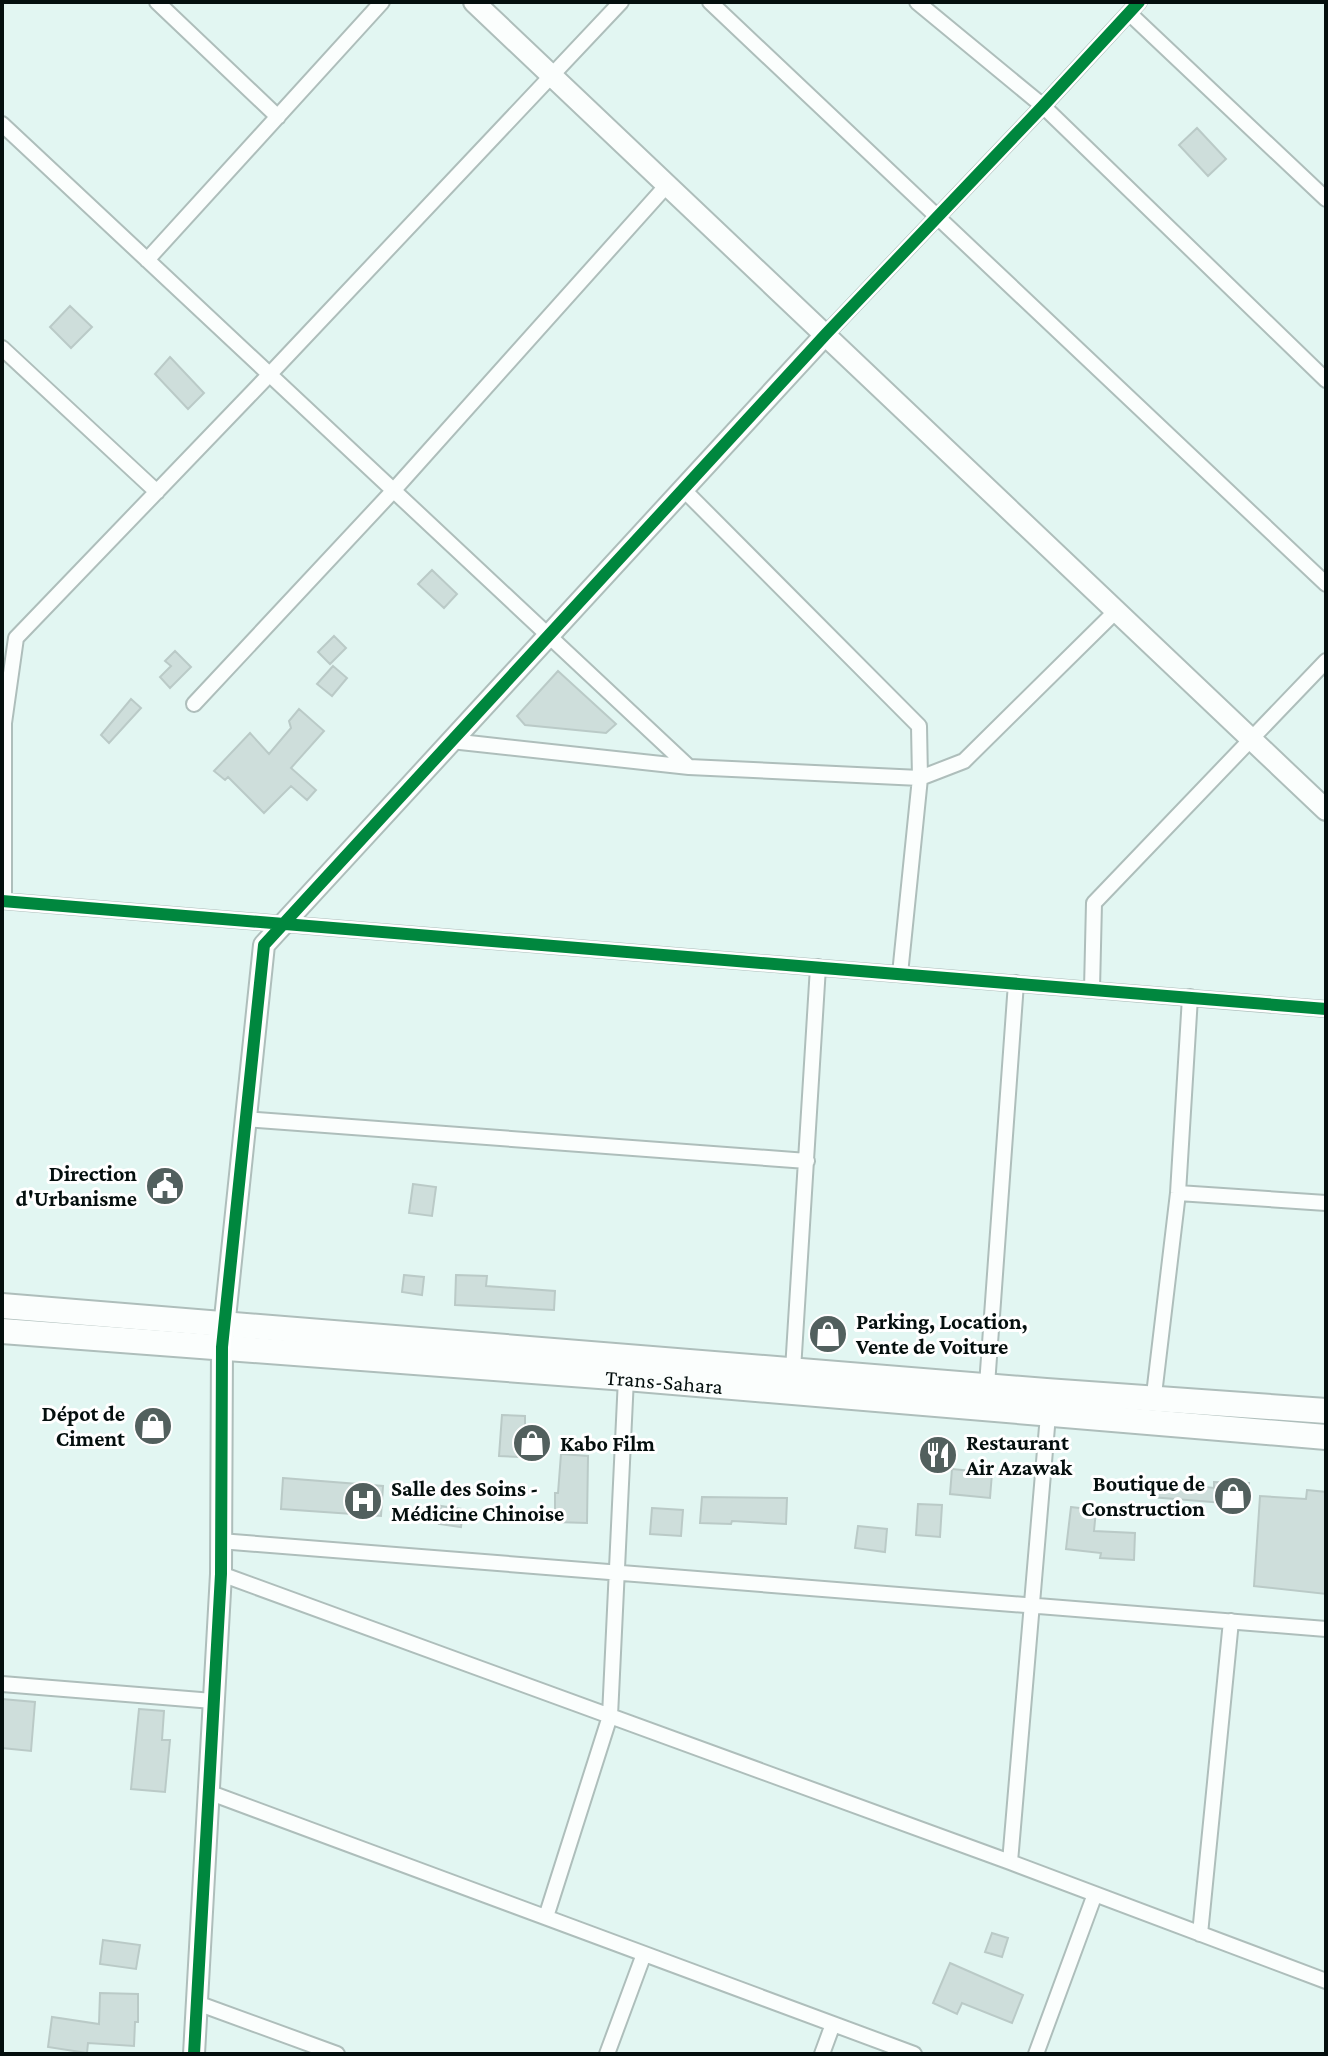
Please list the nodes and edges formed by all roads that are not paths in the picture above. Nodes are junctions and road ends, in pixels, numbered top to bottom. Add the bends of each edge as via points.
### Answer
1 (157, 2) edge
2 (382, 2) edge
3 (474, 2) edge
4 (621, 2) edge
5 (710, 2) edge
6 (917, 2) edge
7 (1134, 7) edge
8 (553, 74) junction
9 (1043, 106) junction
10 (278, 117) junction
11 (2, 124) edge
12 (667, 185) junction
13 (1326, 199) edge
14 (937, 216) junction
15 (147, 260) junction
16 (826, 334) junction
17 (2, 348) edge
18 (269, 375) junction
19 (1326, 380) edge
20 (683, 489) junction
21 (393, 491) junction
22 (157, 492) junction
23 (1326, 584) edge
24 (1117, 610) junction
25 (548, 636) junction
26 (1326, 661) edge
27 (194, 704) dead end
28 (1251, 739) junction
29 (451, 741) junction
30 (689, 767) junction
31 (920, 778) junction
32 (1326, 810) edge
33 (3, 901) edge
34 (283, 924) junction
35 (818, 967) junction
36 (900, 974) junction
37 (1016, 983) junction
38 (1092, 989) junction
39 (1190, 997) junction
40 (1326, 1009) edge
41 (244, 1119) junction
42 (807, 1161) junction
43 (1178, 1193) junction
44 (1326, 1203) edge
45 (2, 1306) edge
46 (2, 1331) edge
47 (224, 1335) junction
48 (793, 1370) junction
49 (626, 1378) junction
50 (987, 1385) junction
51 (1153, 1398) junction
52 (1326, 1411) edge
53 (1048, 1415) junction
54 (1150, 1423) junction
55 (1326, 1437) edge
56 (220, 1541) junction
57 (617, 1572) junction
58 (221, 1574) junction
59 (1030, 1605) junction
60 (1231, 1621) junction
61 (1326, 1629) edge
62 (2, 1684) edge
63 (213, 1701) junction
64 (610, 1716) junction
65 (208, 1792) junction
66 (1010, 1862) junction
67 (1095, 1894) junction
68 (546, 1917) junction
69 (1200, 1934) junction
70 (644, 1954) junction
71 (1326, 1981) edge
72 (197, 2003) junction
73 (833, 2024) junction
74 (194, 2054) edge
75 (337, 2054) edge
76 (607, 2054) edge
77 (822, 2054) edge
78 (914, 2054) edge
79 (1036, 2054) edge

1 - 10 street
2 - 10 street
3 - 8 street
4 - 8 street
5 - 14 street
6 - 9 street
7 - 9 street
7 - 13 street
8 - 12 street
8 - 18 street
9 - 14 street
9 - 19 street
10 - 15 street
11 - 15 street
12 - 16 street
12 - 21 street
14 - 16 street
14 - 23 street
15 - 18 street
16 - 20 street
16 - 24 street
17 - 22 street
18 - 21 street
18 - 22 street
20 - 25 street
20 - 31 street via 919,726
21 - 25 street
21 - 27 street
22 - 33 street via 16,638 4,723
24 - 28 street
24 - 31 street via 964,761
25 - 29 street
25 - 30 street
26 - 28 street
28 - 32 street
28 - 38 street via 1094,903
29 - 30 street
29 - 34 street
30 - 31 street
31 - 36 street
33 - 34 street
34 - 35 street
34 - 41 street via 264,945
35 - 36 street
35 - 42 street
36 - 37 street
37 - 38 street
37 - 50 street
38 - 39 street
39 - 40 street
39 - 43 street
41 - 42 street
41 - 47 street
42 - 48 street
43 - 44 street
43 - 51 street
45 - 47 main road, Trans-Sahara
46 - 47 main road, Trans-Sahara
47 - 48 main road, Trans-Sahara
47 - 49 main road, Trans-Sahara
47 - 56 street
48 - 50 main road, Trans-Sahara
49 - 53 main road, Trans-Sahara
49 - 57 street
50 - 51 main road, Trans-Sahara
51 - 52 main road, Trans-Sahara
51 - 54 street
53 - 54 main road, Trans-Sahara
53 - 59 street
54 - 55 main road, Trans-Sahara
56 - 57 street
56 - 58 street
57 - 59 street
57 - 64 street
58 - 63 street
58 - 64 street
59 - 60 street
59 - 66 street
60 - 61 street
60 - 69 street
62 - 63 street
63 - 65 street
64 - 66 street
64 - 68 street
65 - 68 street
65 - 72 street
66 - 67 street
67 - 69 street
67 - 79 street
68 - 70 street
69 - 71 street
70 - 73 street
70 - 76 street
72 - 74 street
72 - 75 street
73 - 77 street
73 - 78 street

